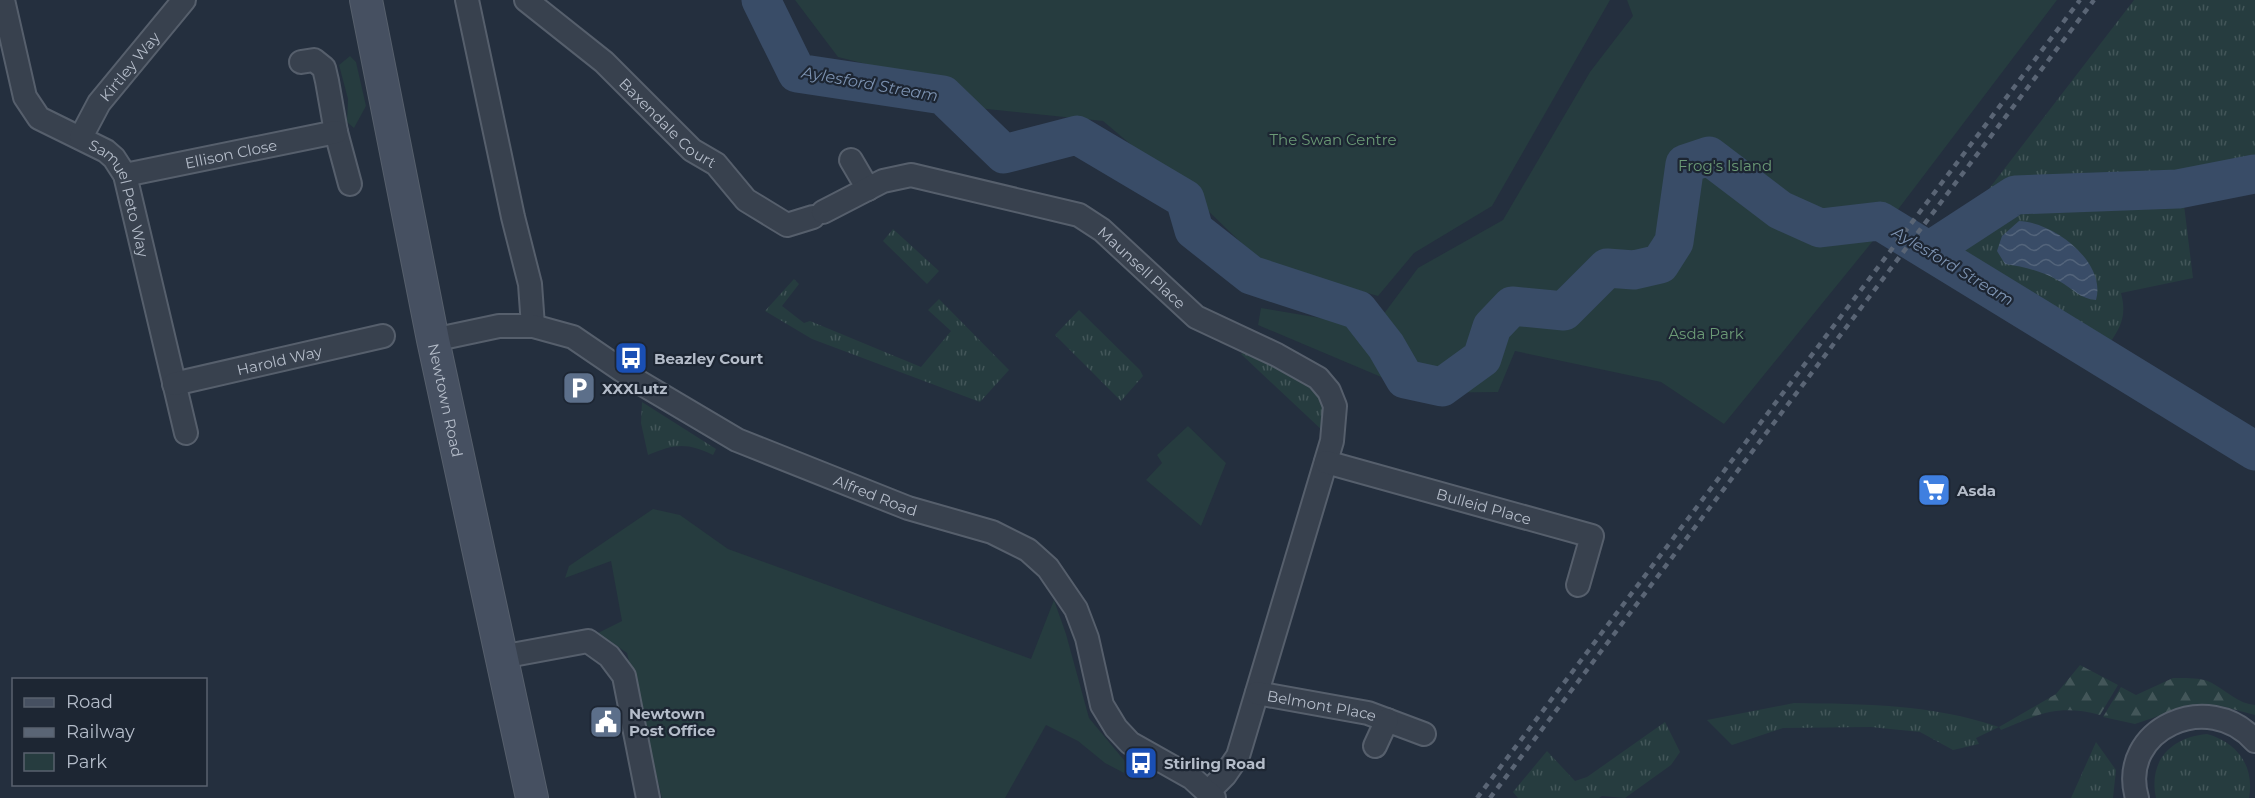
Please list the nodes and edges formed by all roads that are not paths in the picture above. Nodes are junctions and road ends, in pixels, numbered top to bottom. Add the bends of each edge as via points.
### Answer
1 (3, 0) edge
2 (184, 0) edge
3 (366, 0) edge
4 (467, 0) edge
5 (526, 0) edge
6 (301, 62) dead end
7 (336, 132) junction
8 (81, 137) junction
9 (851, 160) dead end
10 (125, 175) junction
11 (350, 184) dead end
12 (868, 189) junction
13 (818, 215) joint
14 (533, 326) junction
15 (383, 336) dead end
16 (433, 340) junction
17 (174, 384) junction
18 (186, 433) dead end
19 (1326, 462) junction
20 (1578, 585) dead end
21 (501, 657) junction
22 (1257, 693) junction
23 (1387, 720) junction
24 (1424, 734) dead end
25 (2255, 741) edge
26 (1375, 746) dead end
27 (1211, 794) edge
28 (532, 798) edge
29 (648, 798) edge
30 (2138, 798) edge

1 - 8 street, Samuel Peto Way via 25,97 39,118
2 - 8 street, Kirtley Way via 99,103
3 - 16 street, Newtown Road
4 - 14 street via 530,284
5 - 13 street, Baxendale Court via 604,62 692,150 716,164 746,200 788,225
6 - 7 street via 314,60 324,68
7 - 10 street, Ellison Close
7 - 11 street
8 - 10 street, Samuel Peto Way via 114,158
9 - 12 street
10 - 17 street, Samuel Peto Way
12 - 13 street, Maunsell Place
12 - 19 street, Maunsell Place via 911,175 1058,209 1091,222 1196,317 1318,378 1335,406
14 - 16 street, Alfred Road via 499,326
14 - 27 street, Alfred Road via 573,338 639,382 773,457 908,508 992,532 1028,550 1047,568 1076,609 1087,638 1102,705 1116,728 1130,743 1192,778
15 - 17 street, Harold Way via 349,350
16 - 21 street, Newtown Road
17 - 18 street, Samuel Peto Way
19 - 20 street, Bulleid Place via 1592,536
19 - 22 street
21 - 28 street, Newtown Road
21 - 29 street via 588,641 609,656 624,676
22 - 23 street, Belmont Place via 1368,712
22 - 27 street via 1238,756
23 - 24 street, Belmont Place
23 - 26 street, Belmont Place
25 - 30 street via 2236,724 2219,717 2183,718 2166,726 2142,753 2136,772

